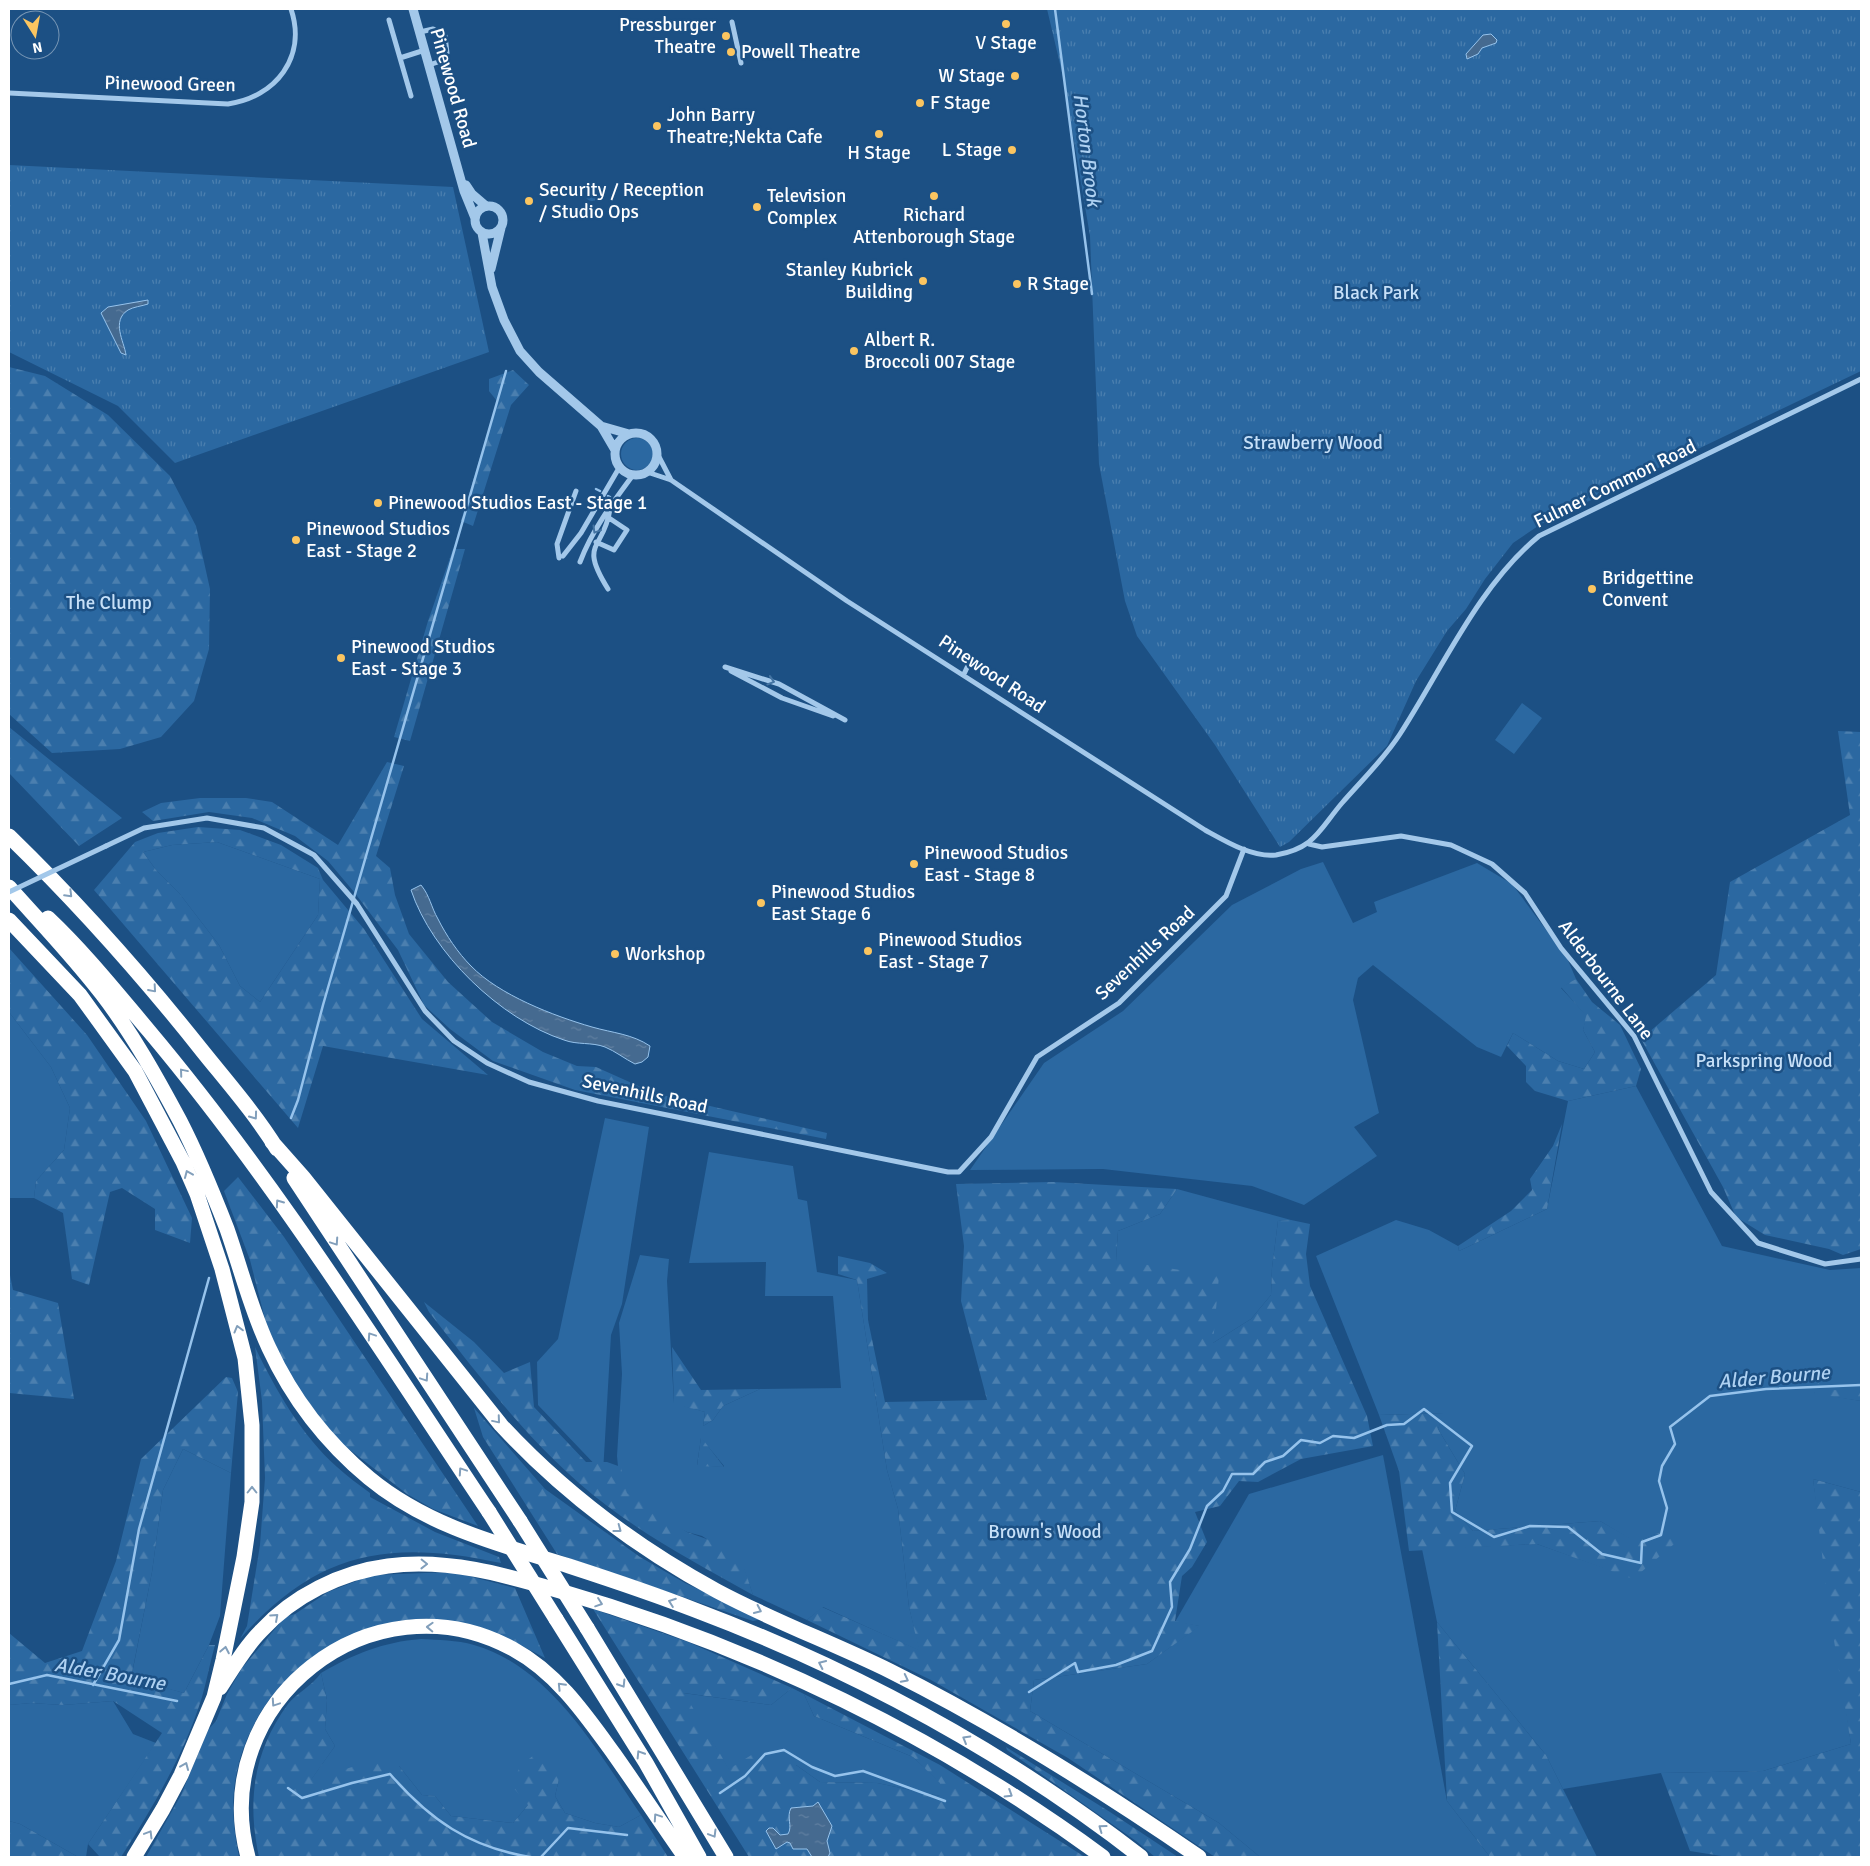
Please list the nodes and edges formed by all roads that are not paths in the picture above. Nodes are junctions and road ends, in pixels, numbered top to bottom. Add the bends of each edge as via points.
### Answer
1 (291, 9) edge
2 (413, 9) edge
3 (389, 20) dead end
4 (732, 22) dead end
5 (420, 32) junction
6 (425, 50) junction
7 (400, 58) junction
8 (742, 63) dead end
9 (429, 65) junction
10 (9, 93) edge
11 (411, 96) dead end
12 (461, 176) junction
13 (486, 206) junction
14 (475, 218) junction
15 (502, 228) junction
16 (482, 233) junction
17 (489, 276) junction
18 (1861, 380) edge
19 (601, 426) junction
20 (629, 434) junction
21 (615, 450) junction
22 (657, 453) junction
23 (619, 468) junction
24 (647, 472) junction
25 (633, 475) junction
26 (671, 480) junction
27 (576, 491) dead end
28 (610, 506) junction
29 (609, 518) junction
30 (596, 542) junction
31 (580, 562) dead end
32 (608, 589) dead end
33 (971, 659) dead end
34 (724, 667) joint
35 (964, 674) junction
36 (9, 836) edge
37 (1309, 844) junction
38 (1244, 849) junction
39 (9, 880) edge
40 (9, 887) edge
41 (9, 892) edge
42 (9, 900) edge
43 (9, 920) edge
44 (135, 1044) junction
45 (272, 1142) junction
46 (1861, 1260) edge
47 (214, 1697) junction
48 (134, 1857) edge
49 (248, 1857) edge
50 (685, 1857) edge
51 (698, 1857) edge
52 (726, 1857) edge
53 (1103, 1857) edge
54 (1141, 1857) edge
55 (1199, 1857) edge

1 - 10 street, Pinewood Green via 296,34 287,67 272,86 241,102 228,104
2 - 5 street, Pinewood Road
3 - 7 street
4 - 8 street
5 - 6 street, Pinewood Road
5 - 9 street via 433,29 445,36 447,53 441,61
6 - 7 street
6 - 9 street, Pinewood Road
7 - 11 street
9 - 12 street, Pinewood Road
12 - 13 street, Pinewood Road via 472,194
12 - 14 street, Pinewood Road
13 - 14 street via 478,211
13 - 15 street via 501,212
14 - 16 street
15 - 16 street via 493,234
15 - 17 street
16 - 17 street
17 - 19 street via 504,320 520,351 539,372
18 - 37 street, Fulmer Common Road via 1539,536 1522,550 1481,603 1399,736
19 - 20 street
19 - 21 street
20 - 21 street via 620,440
20 - 22 street via 647,436
21 - 23 street
22 - 24 street
22 - 26 street, Pinewood Road
23 - 25 street
23 - 27 street via 581,533 561,557 557,544
24 - 25 street
24 - 26 street, Pinewood Road
25 - 28 street
26 - 35 street, Pinewood Road via 847,600
28 - 29 street
28 -> 31 street
29 - 30 street
29 - 30 street via 628,530 614,550
30 - 32 street via 594,565
33 - 35 street
34 -> 34 street via 779,684 845,720 782,698
35 - 38 street, Pinewood Road via 1205,830
36 -> 45 highway via 72,897 158,994
37 - 38 street, Pinewood Road via 1274,855
37 - 46 street, Alderbourne Lane via 1322,847 1401,836 1451,845 1492,864 1525,893 1561,948 1634,1036 1711,1192 1758,1244 1825,1264
38 - 41 street, Sevenhills Road, bridge via 1226,896 1119,1003 1037,1057 991,1137 959,1172 598,1101 529,1082 487,1063 454,1041 425,1011 351,895 314,855 264,828 207,818 144,828
51 -> 39 highway, bridge via 646,1763 489,1512 331,1275 192,1083 78,946
40 - 44 highway via 102,994
42 - 44 highway via 80,976
47 -> 43 highway via 244,1557 252,1502 252,1425 245,1358 236,1322 197,1194 136,1071 80,996
54 -> 44 highway via 1008,1764 848,1676 699,1611 460,1532 415,1509 371,1479 334,1445 312,1419 270,1352 203,1170 180,1122
45 -> 52 highway, bridge via 314,1212 520,1521
45 -> 55 highway via 501,1425 580,1501 641,1545 718,1591 889,1671 1016,1740
48 -> 47 highway via 181,1774
47 -> 53 highway via 262,1629 292,1603 315,1590 355,1573 387,1566 432,1564 468,1568 510,1577 636,1615 802,1682 956,1761
50 -> 49 highway via 598,1731 548,1674 491,1638 432,1627 377,1633 340,1647 307,1669 281,1694 260,1728 246,1766 241,1811

